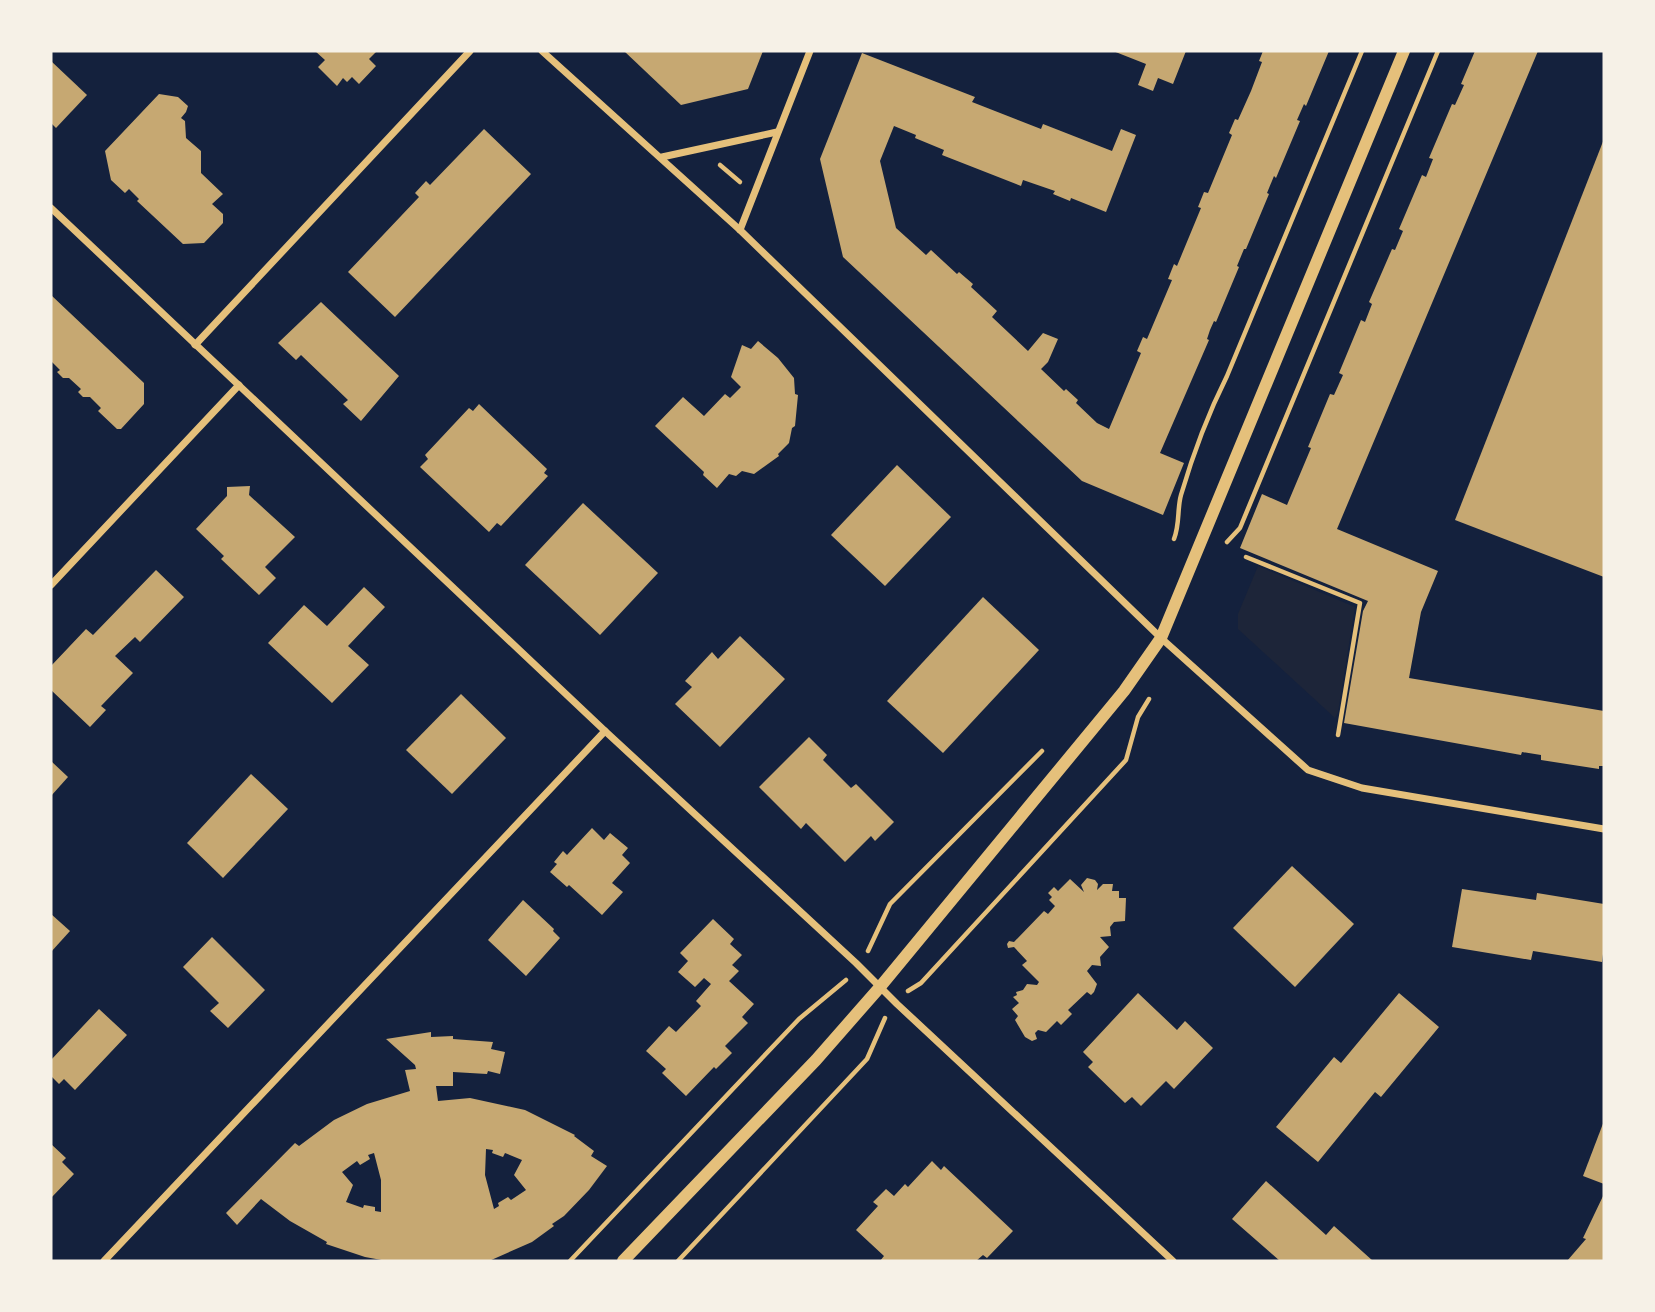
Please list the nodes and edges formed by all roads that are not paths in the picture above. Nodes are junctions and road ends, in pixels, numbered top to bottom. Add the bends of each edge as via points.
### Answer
1 (470, 51) edge
2 (542, 51) edge
3 (810, 51) edge
4 (1404, 51) edge
5 (777, 132) junction
6 (662, 157) junction
7 (51, 208) edge
8 (740, 230) junction
9 (195, 345) junction
10 (239, 385) junction
11 (51, 585) edge
12 (1161, 638) junction
13 (604, 731) junction
14 (1604, 830) edge
15 (880, 987) junction
16 (104, 1261) edge
17 (623, 1261) edge
18 (1173, 1261) edge

1 - 9 street
2 - 6 street
3 - 5 street
4 - 12 street
5 - 6 street
5 - 8 street
6 - 8 street
7 - 9 street
8 - 12 street
9 - 10 street
10 - 11 street
10 - 13 street
12 - 14 street via 1308,770 1362,788
12 - 15 street via 1124,691
13 - 15 street
13 - 16 street
15 - 17 street
15 - 18 street

